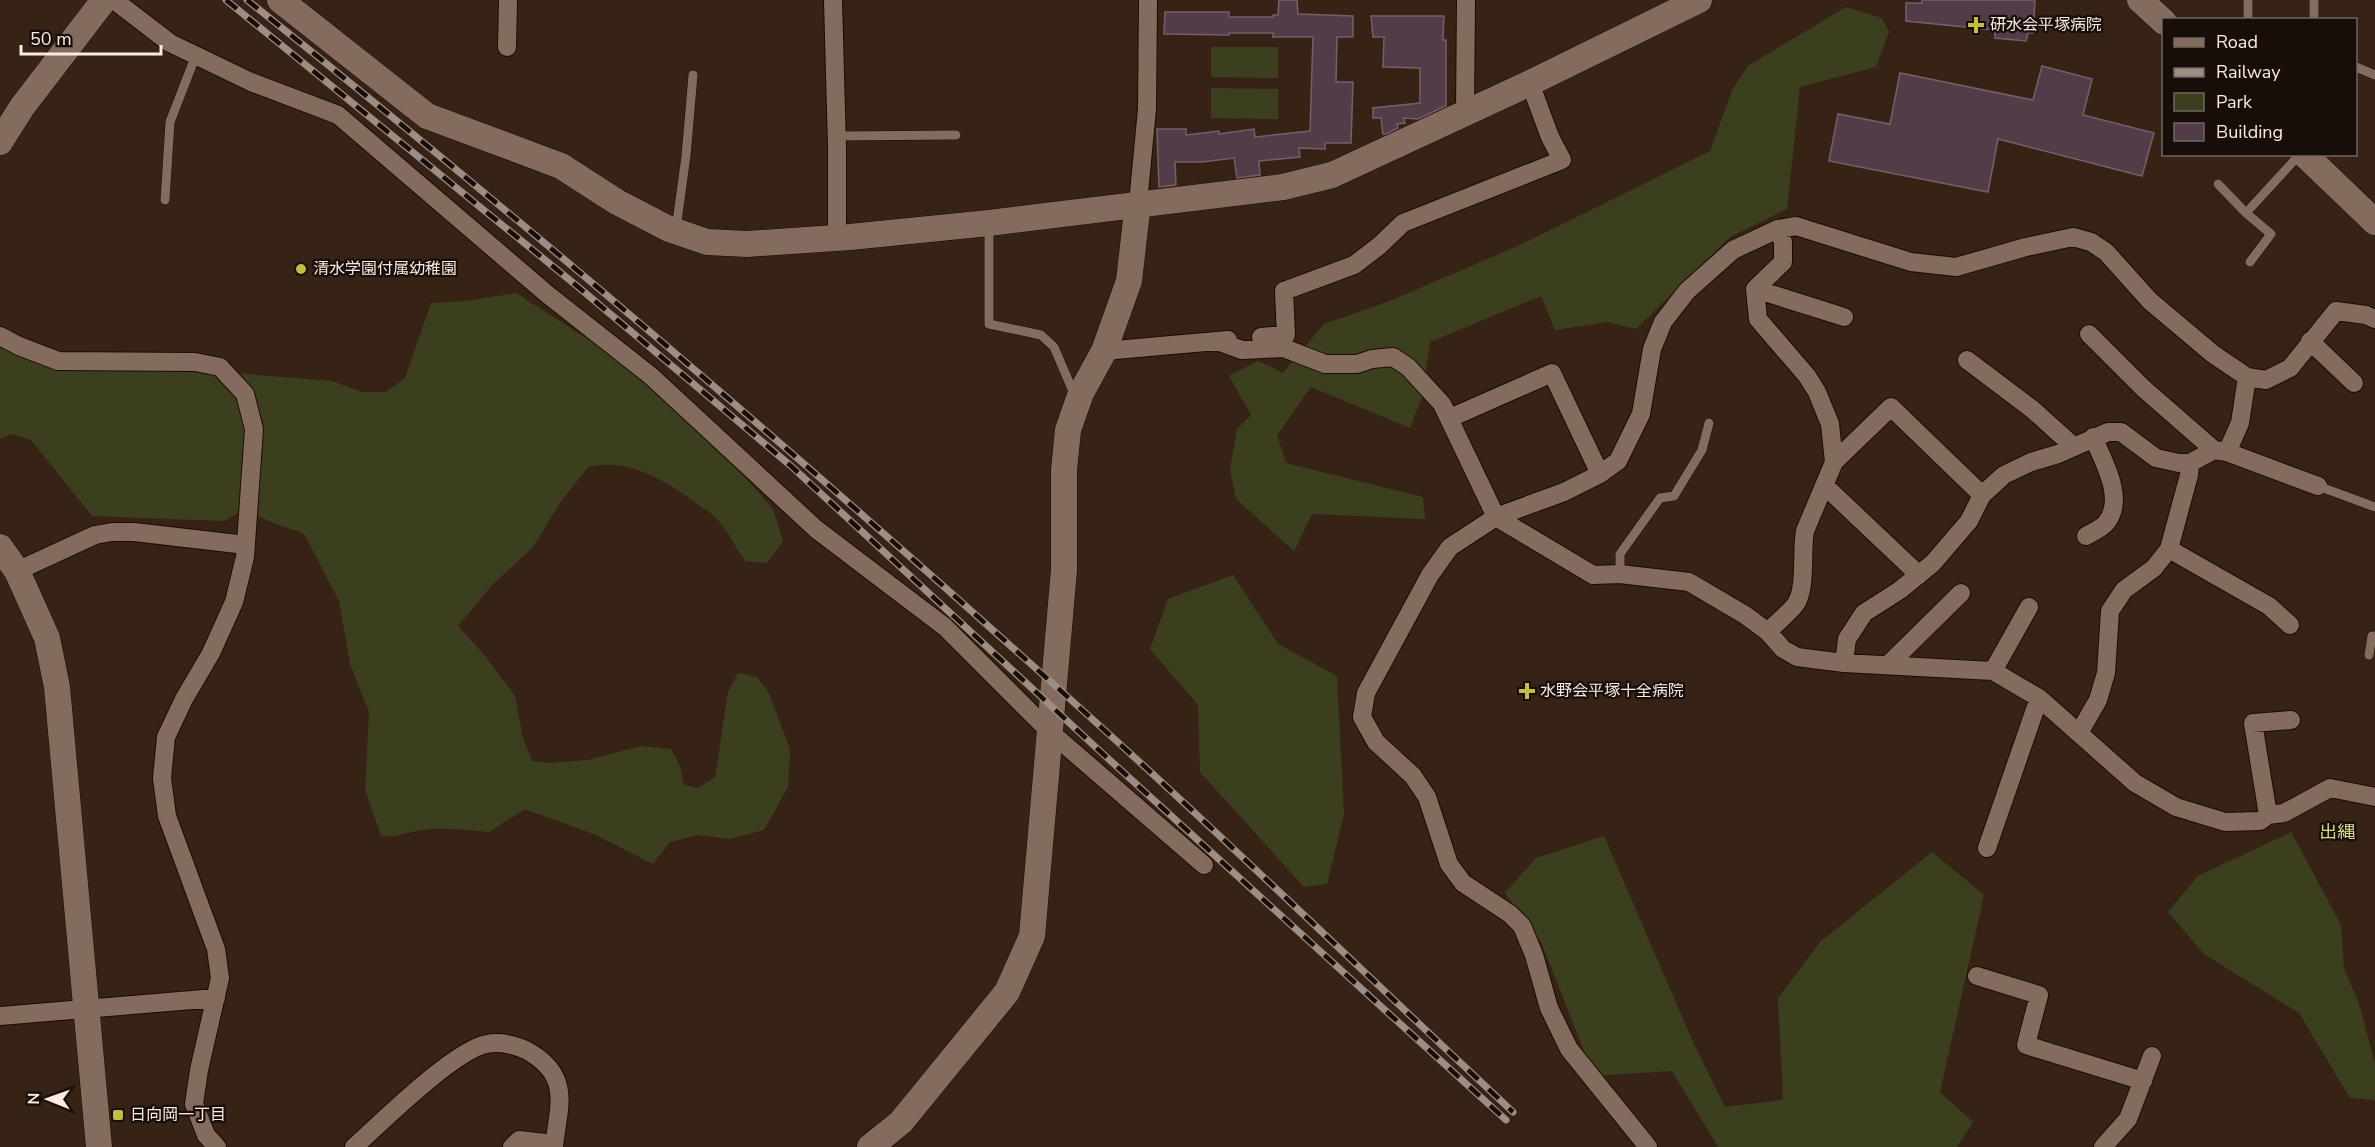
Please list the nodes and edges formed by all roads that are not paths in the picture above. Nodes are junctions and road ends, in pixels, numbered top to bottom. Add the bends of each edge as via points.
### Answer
1 (104, 0) edge
2 (114, 0) edge
3 (280, 0) edge
4 (508, 0) edge
5 (833, 0) edge
6 (1148, 0) edge
7 (1466, 0) edge
8 (1700, 0) edge
9 (2140, 0) edge
10 (2248, 0) edge
11 (2314, 0) edge
12 (2248, 18) edge
13 (2314, 18) edge
14 (2162, 21) edge
15 (507, 47) dead end
16 (196, 56) junction
17 (2357, 68) edge
18 (693, 75) dead end
19 (2375, 75) edge
20 (1530, 83) junction
21 (1465, 114) junction
22 (956, 135) dead end
23 (837, 136) junction
24 (0, 142) edge
25 (2300, 156) edge
26 (2304, 156) edge
27 (2217, 184) dead end
28 (165, 200) dead end
29 (1138, 203) junction
30 (2246, 213) junction
31 (2375, 222) edge
32 (989, 223) junction
33 (1778, 229) junction
34 (676, 231) junction
35 (837, 238) junction
36 (2250, 262) dead end
37 (1755, 289) junction
38 (1845, 317) dead end
39 (2375, 319) edge
40 (2089, 334) dead end
41 (0, 336) edge
42 (1217, 341) junction
43 (2310, 342) junction
44 (1104, 351) junction
45 (1967, 360) dead end
46 (2247, 377) junction
47 (2354, 383) dead end
48 (1081, 393) junction
49 (1450, 418) junction
50 (1709, 423) dead end
51 (2093, 437) junction
52 (2073, 446) junction
53 (2221, 451) junction
54 (1834, 462) junction
55 (2190, 463) junction
56 (1600, 474) junction
57 (1825, 486) junction
58 (2318, 486) joint
59 (1982, 495) junction
60 (2375, 507) edge
61 (1496, 517) junction
62 (2086, 536) dead end
63 (246, 545) junction
64 (0, 547) edge
65 (2169, 549) junction
66 (1620, 574) junction
67 (9, 575) edge
68 (1919, 575) junction
69 (1961, 593) dead end
70 (2029, 607) dead end
71 (2290, 625) dead end
72 (1768, 632) junction
73 (2375, 636) edge
74 (2369, 655) dead end
75 (1844, 663) junction
76 (1889, 664) junction
77 (1993, 671) junction
78 (2039, 698) junction
79 (2291, 720) dead end
80 (1048, 730) junction
81 (2079, 733) junction
82 (2375, 797) edge
83 (2268, 815) junction
84 (1987, 848) dead end
85 (1204, 866) dead end
86 (1977, 976) dead end
87 (216, 998) junction
88 (86, 1008) junction
89 (0, 1016) edge
90 (2152, 1056) dead end
91 (2143, 1081) junction
92 (554, 1145) edge
93 (99, 1147) edge
94 (217, 1147) edge
95 (354, 1147) edge
96 (512, 1147) edge
97 (870, 1147) edge
98 (1648, 1147) edge
99 (2103, 1147) edge

1 - 24 street
2 - 16 street via 170,43
3 - 34 street via 427,116 561,166 617,202
4 - 15 street
5 - 23 street
6 - 29 street via 1147,109
7 - 21 street
8 - 20 street
9 - 14 street
10 - 12 lane
11 - 13 lane
16 - 28 lane via 170,122
16 - 80 street via 338,115 547,294 651,375 816,529 945,627
17 - 19 lane
18 - 34 lane
20 - 21 street
20 - 42 street via 1562,160 1403,223 1354,265 1284,291 1286,335
21 - 29 street via 1332,176 1283,187
22 - 23 lane
23 - 35 street
25 - 30 lane
26 - 31 street
27 - 30 lane
29 - 32 street
29 - 44 street via 1129,281
30 - 36 lane via 2271,234
32 - 35 street
32 - 48 lane via 989,324 1041,335 1053,347 1072,389
33 - 37 street via 1784,242 1783,262
33 - 46 street via 1796,226 1911,262 1956,267 2073,237 2091,242 2106,252 2150,301
33 - 56 street via 1733,250 1687,291 1663,322 1652,349 1641,414 1618,461
34 - 35 street via 706,242 747,244
37 - 38 street
37 - 54 street via 1758,319 1817,392 1830,424
39 - 43 street via 2336,311
40 - 53 street via 2143,388
41 - 63 street via 58,361 195,363 220,368 245,394 254,429
42 - 44 street
42 - 49 street via 1242,350 1284,348 1325,364 1357,364 1393,357 1415,374
43 - 46 street via 2290,368 2266,380
43 - 47 street
44 - 48 street
45 - 52 street
46 - 53 street via 2240,423
48 - 80 street via 1068,430 1064,470 1064,570
49 - 56 street via 1552,372
49 - 61 street
50 - 66 lane via 1702,450 1674,496 1660,498 1620,554
51 - 52 street
51 - 55 street via 2121,432 2156,458
51 - 62 street via 2110,477 2114,502 2104,525
52 - 59 street via 2004,476
53 - 55 street
53 - 58 street
54 - 57 street
54 - 59 street via 1891,407
55 - 65 street
56 - 61 street
57 - 68 street
57 - 72 street via 1805,531 1801,590 1796,604
58 - 60 lane
59 - 68 street via 1969,521
61 - 66 street via 1593,575
61 - 98 street via 1450,547 1430,575 1366,693 1362,717 1376,742 1413,776 1426,797 1449,864 1463,883 1522,926 1549,1008 1569,1049
63 - 67 street via 112,531
63 - 87 street via 234,602 166,737 162,778 167,816 216,949 220,978
64 - 67 street
65 - 71 street via 2269,606
65 - 81 street via 2154,568 2124,590 2110,611 2106,673 2098,700
66 - 72 street via 1689,582
67 - 88 street via 47,638 57,687
68 - 75 street via 1864,613 1847,639
69 - 76 street
70 - 77 street
72 - 75 street via 1783,649 1797,657
73 - 74 lane
75 - 76 street
76 - 77 street
77 - 78 street
78 - 81 street
78 - 84 street
79 - 83 street via 2253,723
80 - 85 street
80 - 97 street via 1032,936 1007,992 901,1122
81 - 83 street via 2135,783 2176,807 2225,822 2260,821
82 - 83 street via 2330,788 2284,813
86 - 91 street via 2039,995 2026,1045
87 - 88 street
87 - 94 street via 194,1104 206,1135
88 - 89 street
88 - 93 street
90 - 91 street
91 - 99 street via 2128,1119
92 - 95 street via 561,1099 558,1081 544,1061 520,1047 488,1044 457,1057
92 - 96 street via 519,1140

